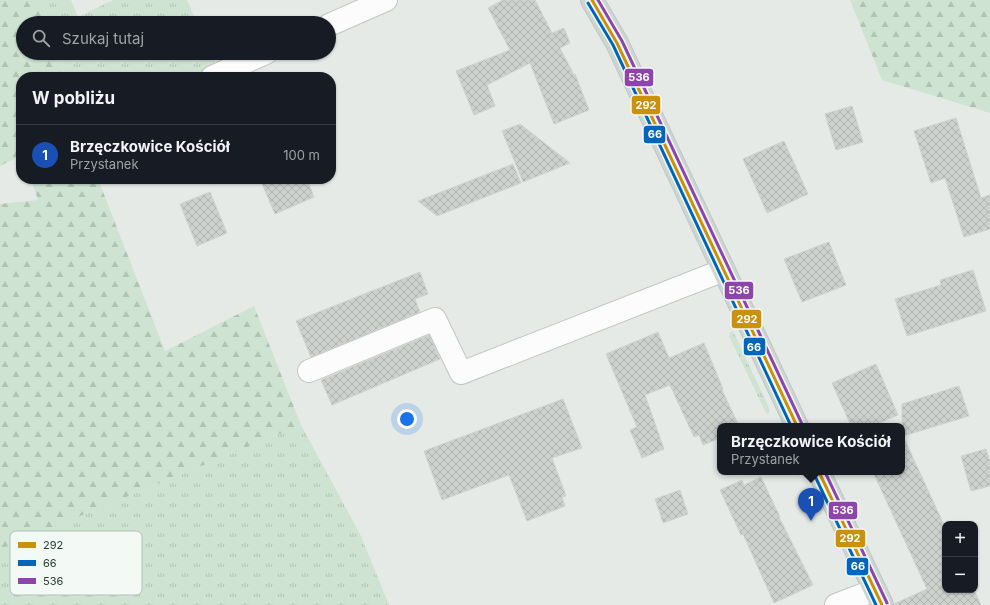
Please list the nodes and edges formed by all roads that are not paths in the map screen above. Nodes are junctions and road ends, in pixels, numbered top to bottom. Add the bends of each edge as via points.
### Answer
1 (386, 0) edge
2 (592, 0) edge
3 (336, 22) edge
4 (250, 60) edge
5 (223, 72) edge
6 (724, 270) junction
7 (309, 371) dead end
8 (796, 423) edge
9 (820, 475) edge
10 (879, 597) edge
11 (836, 605) edge

1 - 3 street
2 - 6 main road via 617,43
4 - 5 street
6 - 7 street via 462,373 435,319
6 - 8 main road
9 - 10 main road
10 - 11 street

